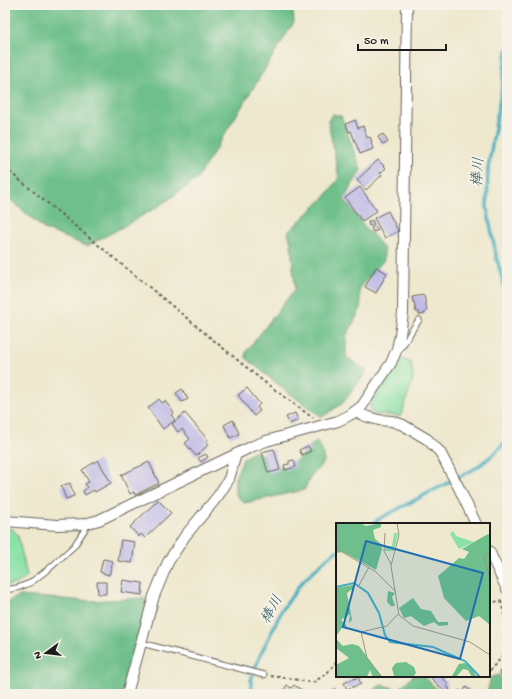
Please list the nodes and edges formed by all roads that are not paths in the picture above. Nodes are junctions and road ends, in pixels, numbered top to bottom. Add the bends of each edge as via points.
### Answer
1 (407, 5) edge
2 (419, 320) dead end
3 (397, 349) junction
4 (355, 412) junction
5 (236, 454) junction
6 (5, 521) edge
7 (90, 523) junction
8 (476, 523) edge
9 (490, 554) edge
10 (5, 590) edge
11 (505, 592) edge
12 (141, 643) junction
13 (264, 675) road end
14 (127, 694) edge

1 - 3 street via 403,313
2 - 3 lane via 403,345
3 - 4 street via 368,398
4 - 5 street via 338,421 266,441
4 - 8 street via 403,425 427,439 440,452
5 - 7 street
5 - 12 street via 229,479 168,562 154,596
6 - 7 street via 57,525
7 - 10 lane via 74,546 51,567 30,583
9 - 11 street
12 - 13 lane
12 - 14 street

